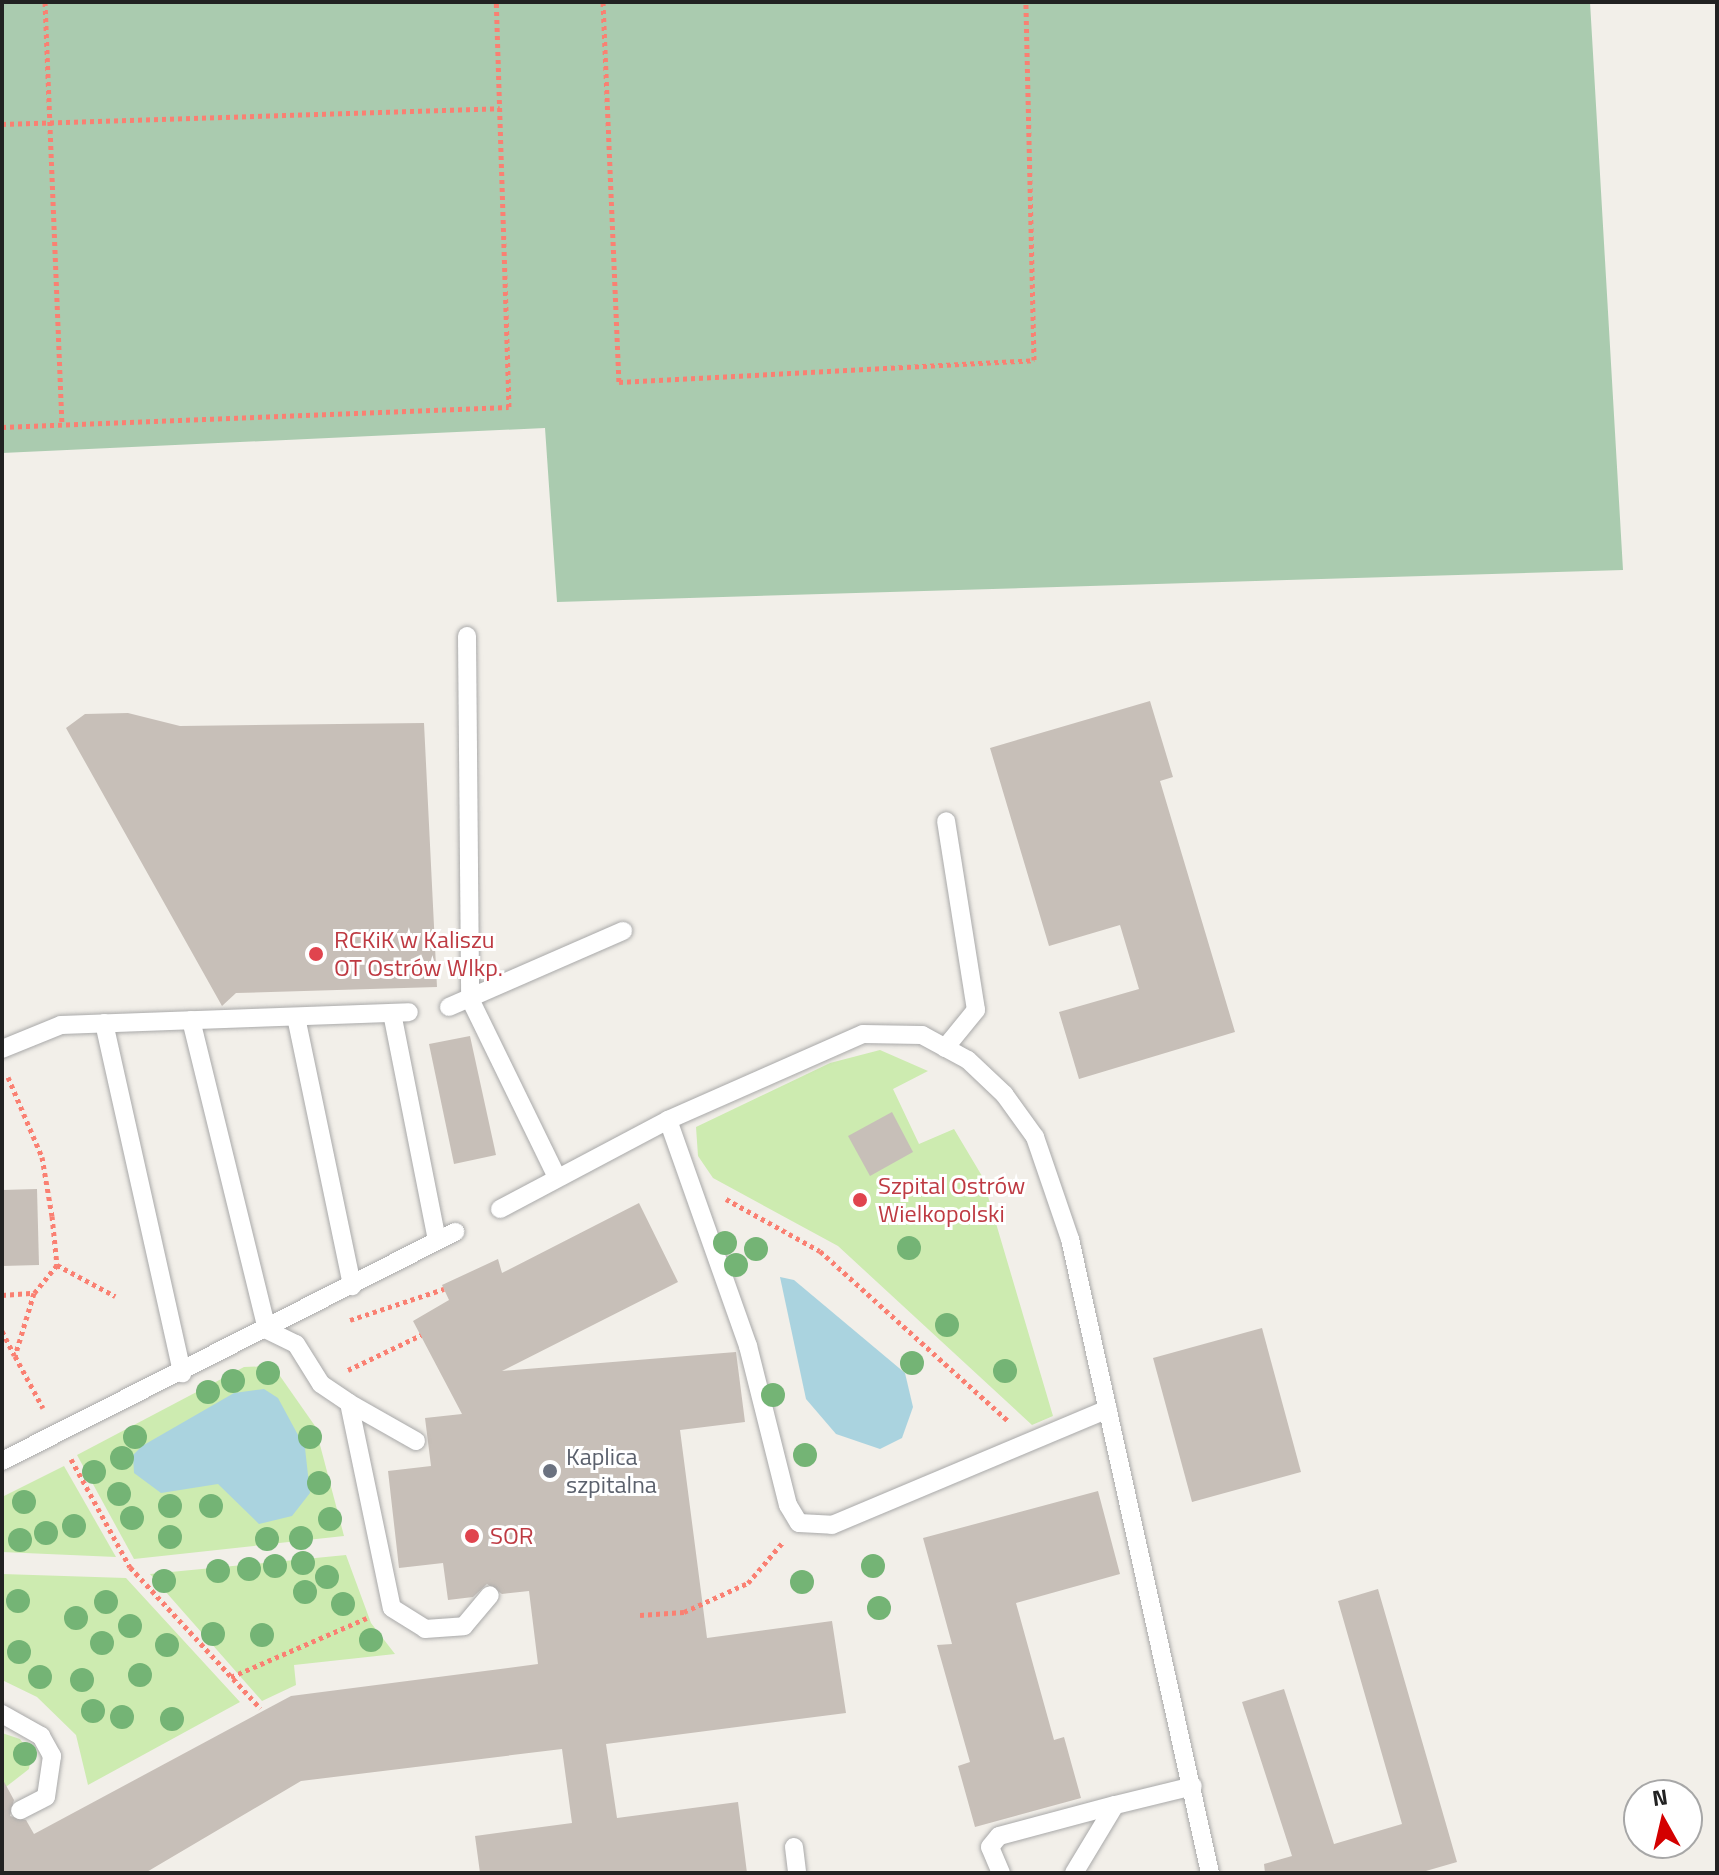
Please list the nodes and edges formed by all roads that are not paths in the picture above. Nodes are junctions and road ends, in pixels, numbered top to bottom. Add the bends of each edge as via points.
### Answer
1 (467, 636) dead end
2 (946, 821) dead end
3 (623, 931) dead end
4 (470, 999) junction
5 (449, 1007) dead end
6 (296, 1017) junction
7 (191, 1020) junction
8 (104, 1023) junction
9 (945, 1048) junction
10 (2, 1049) edge
11 (668, 1120) junction
12 (557, 1177) junction
13 (500, 1209) dead end
14 (455, 1232) dead end
15 (437, 1241) junction
16 (352, 1286) junction
17 (267, 1330) junction
18 (182, 1373) junction
19 (349, 1403) junction
20 (1108, 1409) junction
21 (416, 1441) dead end
22 (2, 1461) edge
23 (490, 1595) dead end
24 (2, 1714) edge
25 (1193, 1786) junction
26 (1115, 1805) junction
27 (20, 1810) dead end
28 (794, 1847) dead end
29 (797, 1873) edge
30 (1001, 1873) edge
31 (1074, 1873) edge
32 (1210, 1873) edge

1 - 4 lane
2 - 9 lane via 976,1010
3 - 4 lane
4 - 5 lane
4 - 12 lane
6 - 7 lane
6 - 15 lane via 400,1013
6 - 16 lane
7 - 8 lane
7 - 17 lane
8 - 10 lane via 61,1025
8 - 18 lane
9 - 11 lane via 922,1035 863,1034
9 - 20 lane via 1004,1094 1035,1137 1070,1239
11 - 12 lane
11 - 20 lane via 748,1346 788,1505 799,1523 832,1525
12 - 13 lane
14 - 15 lane
15 - 16 lane
16 - 17 lane
17 - 18 lane
17 - 19 lane via 296,1344 321,1384
18 - 22 lane
19 - 21 lane
19 - 23 lane via 392,1608 425,1629 464,1626
20 - 25 lane
24 - 27 lane via 41,1736 52,1756 46,1797
25 - 26 lane
25 - 32 lane
26 - 30 lane via 999,1836 990,1847
26 - 31 lane
28 - 29 lane

